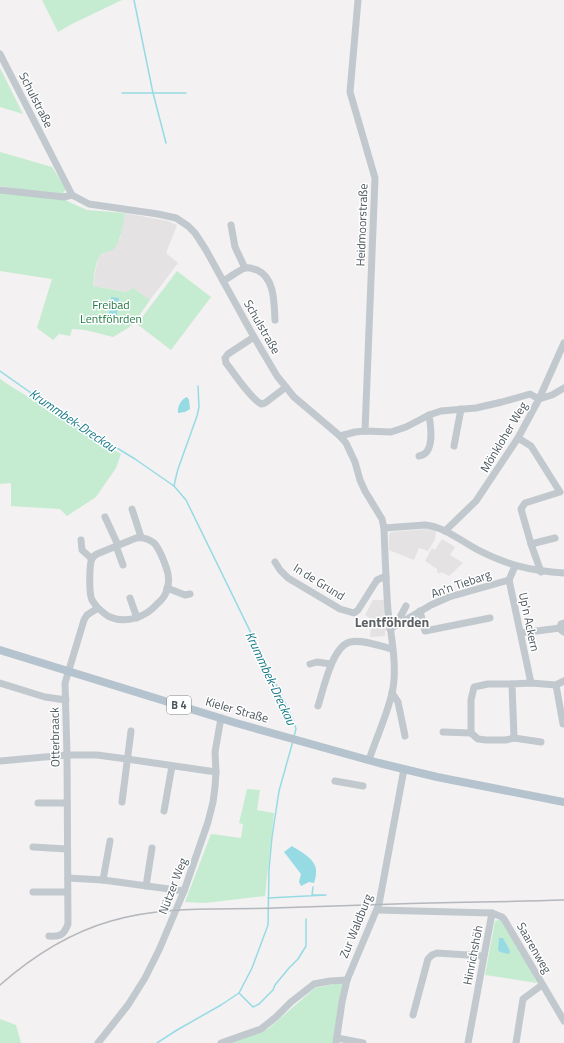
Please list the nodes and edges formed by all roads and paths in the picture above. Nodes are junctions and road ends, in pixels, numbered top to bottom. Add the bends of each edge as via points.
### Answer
1 (358, 0) edge
2 (0, 54) edge
3 (0, 190) edge
4 (72, 195) junction
5 (231, 225) dead end
6 (245, 268) junction
7 (223, 281) junction
8 (275, 320) dead end
9 (254, 337) junction
10 (564, 343) edge
11 (286, 387) junction
12 (564, 388) edge
13 (539, 399) junction
14 (461, 409) junction
15 (429, 415) junction
16 (365, 431) junction
17 (340, 436) junction
18 (518, 438) junction
19 (454, 446) dead end
20 (420, 456) dead end
21 (562, 494) edge
22 (132, 509) dead end
23 (106, 517) dead end
24 (384, 528) junction
25 (445, 530) junction
26 (141, 537) junction
27 (555, 538) dead end
28 (81, 540) dead end
29 (531, 544) junction
30 (117, 545) junction
31 (92, 559) junction
32 (275, 562) dead end
33 (124, 565) dead end
34 (515, 566) junction
35 (541, 572) junction
36 (564, 574) edge
37 (386, 576) junction
38 (509, 580) junction
39 (167, 588) junction
40 (190, 594) dead end
41 (130, 598) dead end
42 (406, 606) dead end
43 (98, 608) junction
44 (420, 612) junction
45 (137, 618) junction
46 (490, 618) dead end
47 (563, 627) edge
48 (393, 628) junction
49 (521, 633) junction
50 (392, 649) junction
51 (0, 650) edge
52 (310, 664) dead end
53 (331, 664) junction
54 (68, 671) junction
55 (564, 680) edge
56 (0, 682) edge
57 (531, 683) junction
58 (512, 684) junction
59 (556, 685) junction
60 (392, 693) junction
61 (66, 700) junction
62 (318, 706) dead end
63 (221, 718) junction
64 (564, 724) edge
65 (131, 731) dead end
66 (444, 732) dead end
67 (471, 733) junction
68 (405, 736) dead end
69 (514, 738) junction
70 (541, 742) dead end
71 (67, 755) junction
72 (127, 758) junction
73 (369, 760) junction
74 (0, 761) edge
75 (172, 766) junction
76 (404, 769) junction
77 (216, 772) junction
78 (335, 782) dead end
79 (362, 786) dead end
80 (122, 802) dead end
81 (564, 802) edge
82 (38, 803) dead end
83 (67, 803) junction
84 (164, 811) dead end
85 (110, 841) dead end
86 (33, 847) dead end
87 (152, 848) dead end
88 (67, 849) junction
89 (68, 878) junction
90 (103, 880) junction
91 (146, 886) junction
92 (184, 890) junction
93 (33, 892) dead end
94 (67, 892) junction
95 (377, 910) junction
96 (492, 913) junction
97 (49, 936) dead end
98 (483, 956) junction
99 (347, 980) junction
100 (542, 985) junction
101 (413, 1015) dead end
102 (564, 1021) edge
103 (336, 1041) edge
104 (98, 1043) edge
105 (221, 1043) edge
106 (364, 1043) edge
107 (468, 1043) edge
108 (516, 1043) edge

1 - 16 street, Heidmoorstraße via 350,92 375,178
2 - 4 street, Schulstraße
3 - 4 street via 64,197
4 - 7 street, Schulstraße via 89,204 176,218 188,226 199,239
5 - 6 street via 235,247
6 - 7 street
6 - 8 street via 259,271 266,276 272,291
7 - 9 street, Schulstraße
9 - 11 street, Schulstraße
9 - 11 street via 228,354 225,358 226,363 248,392 261,404
10 - 13 street, Mönkloher Weg
11 - 17 street, Schulstraße via 294,397
12 - 13 street
13 - 14 street via 530,394 476,408
13 - 18 street, Mönkloher Weg
14 - 15 street
14 - 19 street
15 - 16 street via 391,432
15 - 20 street via 429,449 424,456
16 - 17 street
17 - 24 street, Schulstraße via 348,447 360,480 382,519
18 - 21 street via 531,446
18 - 25 street, Mönkloher Weg via 476,501
21 - 29 street via 525,502 521,509
22 - 26 street
23 - 30 street
24 - 25 street via 426,525
24 - 37 street, Schulstraße
25 - 34 street via 477,550
26 - 30 street
26 - 39 street via 153,542 158,548 167,571
27 - 29 street
28 - 31 street via 82,550
29 - 35 street
30 - 31 street
30 - 33 street
31 - 43 street via 90,588 93,601
32 - 37 street, In de Grund via 288,578 340,609 354,613 377,580
34 - 35 street
34 - 38 street, Up'n Ackern
35 - 36 street
37 - 48 street, Schulstraße
38 - 44 street, An'n Tiebarg via 449,597
38 - 49 street, Up'n Ackern
39 - 40 street via 185,595
39 - 45 street via 165,595 154,608
41 - 45 street
42 - 48 street
43 - 45 street via 111,618
43 - 54 street, Otterbraack via 84,620
44 - 46 street, An'n Tiebarg via 425,631
44 - 48 street, An'n Tiebarg
47 - 49 street
48 - 50 street, Schulstraße
49 - 57 street, Up'n Ackern
50 - 53 street via 363,641 349,642 336,653
50 - 60 street, Schulstraße
51 - 54 main road, Kieler Straße / B 4
52 - 53 street
53 - 62 street
54 - 61 street, Otterbraack via 65,683
54 - 63 main road, Kieler Straße / B 4
55 - 59 street
56 - 61 street via 45,697
57 - 58 street
57 - 59 street
58 - 67 street via 474,687 471,700
58 - 69 street
59 - 64 street
60 - 68 street, Schulstraße via 398,702
60 - 73 street, Schulstraße
61 - 71 street, Otterbraack
63 - 73 main road, Kieler Straße / B 4
63 - 77 street, Nützer Weg via 215,752
65 - 72 street
66 - 67 street
67 - 69 street via 478,739 486,740
69 - 70 street
71 - 72 street
71 - 74 street
71 - 83 street, Otterbraack
72 - 75 street
72 - 80 street
73 - 76 main road, Kieler Straße / B 4
75 - 77 street
75 - 84 street
76 - 81 main road, Kieler Straße / B 4
76 - 95 street, Zur Waldburg
77 - 92 street, Nützer Weg via 208,822
78 - 79 street
82 - 83 street
83 - 88 street, Otterbraack
85 - 90 street
86 - 88 street
87 - 91 street
88 - 89 street, Otterbraack
89 - 90 street
89 - 94 street, Otterbraack
90 - 91 street
91 - 92 street
92 - 104 street, Nützer Weg via 145,978 128,1005
93 - 94 street
94 - 97 street, Otterbraack via 66,929 62,934
95 - 96 street, Hinrichshöh
95 - 99 street, Zur Waldburg
96 - 98 street, Hinrichshöh
96 - 100 street, Saarenweg via 504,919
98 - 101 street via 437,953 432,955 428,959
98 - 107 street, Hinrichshöh
99 - 103 street, Zur Waldburg
99 - 105 street via 314,984 261,1029
100 - 102 street, Saarenweg
100 - 108 street via 523,999
103 - 106 street

